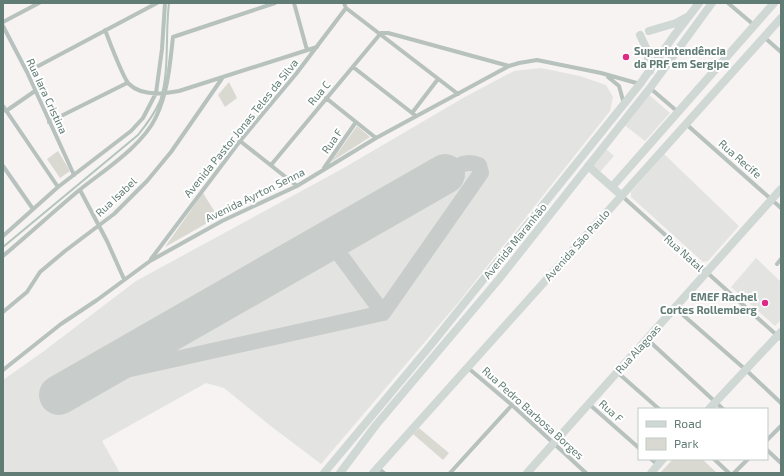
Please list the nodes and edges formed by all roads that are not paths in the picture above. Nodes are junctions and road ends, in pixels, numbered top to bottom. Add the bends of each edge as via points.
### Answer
1 (39, 3) edge
2 (157, 3) edge
3 (165, 3) edge
4 (275, 3) edge
5 (294, 3) edge
6 (344, 3) edge
7 (699, 3) edge
8 (712, 3) edge
9 (728, 3) edge
10 (774, 3) edge
11 (346, 8) junction
12 (689, 16) junction
13 (781, 18) edge
14 (3, 22) edge
15 (754, 25) junction
16 (3, 26) edge
17 (105, 30) junction
18 (649, 31) dead end
19 (381, 33) junction
20 (5, 34) edge
21 (640, 35) dead end
22 (764, 37) junction
23 (318, 46) junction
24 (307, 50) junction
25 (781, 52) edge
26 (509, 66) junction
27 (353, 67) junction
28 (650, 71) junction
29 (27, 72) junction
30 (601, 73) junction
31 (223, 77) junction
32 (438, 79) junction
33 (127, 82) junction
34 (640, 84) junction
35 (650, 88) junction
36 (35, 91) junction
37 (156, 93) junction
38 (166, 94) junction
39 (458, 94) junction
40 (326, 98) junction
41 (624, 105) junction
42 (3, 106) edge
43 (6, 111) junction
44 (678, 113) junction
45 (414, 114) junction
46 (49, 122) junction
47 (356, 122) junction
48 (686, 124) junction
49 (376, 138) junction
50 (240, 141) junction
51 (271, 165) junction
52 (3, 166) edge
53 (588, 166) junction
54 (322, 170) junction
55 (74, 175) junction
56 (298, 186) junction
57 (58, 187) junction
58 (612, 187) junction
59 (781, 189) edge
60 (80, 190) junction
61 (622, 196) junction
62 (772, 199) junction
63 (781, 208) edge
64 (33, 209) junction
65 (98, 226) junction
66 (4, 233) edge
67 (3, 256) edge
68 (500, 259) junction
69 (781, 259) edge
70 (150, 260) junction
71 (776, 264) dead end
72 (509, 265) junction
73 (706, 272) junction
74 (124, 279) junction
75 (675, 308) junction
76 (3, 312) edge
77 (780, 335) edge
78 (647, 339) junction
79 (467, 367) junction
80 (3, 370) edge
81 (746, 370) junction
82 (617, 372) junction
83 (716, 402) junction
84 (781, 403) edge
85 (589, 404) junction
86 (512, 405) junction
87 (658, 408) edge
88 (710, 408) edge
89 (722, 408) edge
90 (781, 426) edge
91 (768, 439) edge
92 (554, 443) junction
93 (638, 447) edge
94 (768, 451) edge
95 (715, 460) edge
96 (747, 460) edge
97 (661, 462) edge
98 (781, 462) edge
99 (378, 471) edge
100 (324, 473) edge
101 (340, 473) edge
102 (450, 473) edge
103 (528, 473) edge
104 (586, 473) edge
105 (651, 473) edge
106 (729, 473) edge
107 (734, 473) edge

1 - 14 street
2 - 17 street
3 - 37 street
4 - 38 street via 173,37
5 - 24 street
6 - 11 street
7 - 12 main road, Avenida Maranhão
8 - 35 main road, Avenida Maranhão
9 - 15 street
10 - 15 main road
11 - 19 street
11 - 23 street, Avenida Pastor Jonas Teles da Silva
12 - 18 main road
12 - 28 main road, Avenida Maranhão
13 - 22 main road, Avenida São Paulo
15 - 44 main road
16 - 20 street, Rua Iara Cristina
17 - 29 street
17 - 33 street
19 - 26 street
19 - 27 street, Rua C
19 - 32 street
20 - 29 street, Rua Iara Cristina
21 - 28 main road via 647,50
22 - 25 street
22 - 48 main road, Avenida São Paulo
23 - 24 street
23 - 50 street, Avenida Pastor Jonas Teles da Silva
24 - 31 street
26 - 30 street, Avenida Ayrton Senna via 537,60
26 - 39 street, Avenida Ayrton Senna
27 - 40 street, Rua C
27 - 45 street
28 - 34 main road, Avenida Maranhão
29 - 36 street, Rua Iara Cristina
30 - 34 street, Avenida Ayrton Senna
30 - 41 street, Avenida Ayrton Senna via 619,86
31 - 38 street
31 - 65 street, Rua Isabel via 171,152 147,181
32 - 39 street
32 - 45 street
33 - 37 street via 135,89
33 - 46 street
34 - 41 main road, Avenida Maranhão
35 - 44 street
35 - 53 main road, Avenida Maranhão
36 - 43 street
36 - 46 street, Rua Iara Cristina
37 - 38 street
37 - 55 street via 143,118 131,131
38 - 60 street via 156,118 144,134 119,159
39 - 45 street, Avenida Ayrton Senna
40 - 47 street
40 - 51 street, Rua C
41 - 68 main road, Avenida Maranhão
42 - 43 street
43 - 57 street
44 - 58 main road
45 - 49 street, Avenida Ayrton Senna
46 - 55 street, Rua Iara Cristina
47 - 49 street
47 - 54 street, Rua F
48 - 61 main road, Avenida São Paulo
48 - 62 street, Rua Recife
49 - 54 street, Avenida Ayrton Senna
50 - 51 street
50 - 70 street, Avenida Pastor Jonas Teles da Silva
51 - 56 street
52 - 64 street
53 - 58 main road, Rua Natal
53 - 72 main road, Avenida Maranhão
54 - 56 street, Avenida Ayrton Senna
55 - 57 street
56 - 70 street, Avenida Ayrton Senna via 222,221
57 - 64 street
58 - 61 main road, Rua Natal
59 - 62 main road, Rua Alagoas
60 - 65 street
60 - 67 street
61 - 73 street, Rua Natal
61 - 79 main road, Avenida São Paulo
62 - 63 street, Rua Recife
62 - 73 main road, Rua Alagoas
64 - 66 street
65 - 74 street
65 - 76 street, Rua Isabel via 40,272 27,292
68 - 72 main road
68 - 100 main road, Avenida Maranhão
69 - 71 street
70 - 74 street, Avenida Ayrton Senna
72 - 101 main road, Avenida Maranhão via 376,425
73 - 75 main road, Rua Alagoas
73 - 77 street, Rua Natal
74 - 80 street, Avenida Ayrton Senna
75 - 78 main road, Rua Alagoas
75 - 81 street
77 - 81 main road
78 - 82 main road, Rua Alagoas
78 - 83 street
79 - 86 street, Rua Pedro Barbosa Borges
79 - 99 main road, Avenida São Paulo
81 - 83 main road
81 - 84 street
82 - 85 main road, Rua Alagoas
82 - 87 street
83 - 88 main road
83 - 89 street
85 - 92 main road, Rua Alagoas
85 - 93 street, Rua F
86 - 92 street, Rua Pedro Barbosa Borges
86 - 102 street
90 - 91 street
92 - 103 main road, Rua Alagoas
92 - 104 street, Rua Pedro Barbosa Borges
94 - 98 street
95 - 106 street
96 - 107 street
97 - 105 main road

